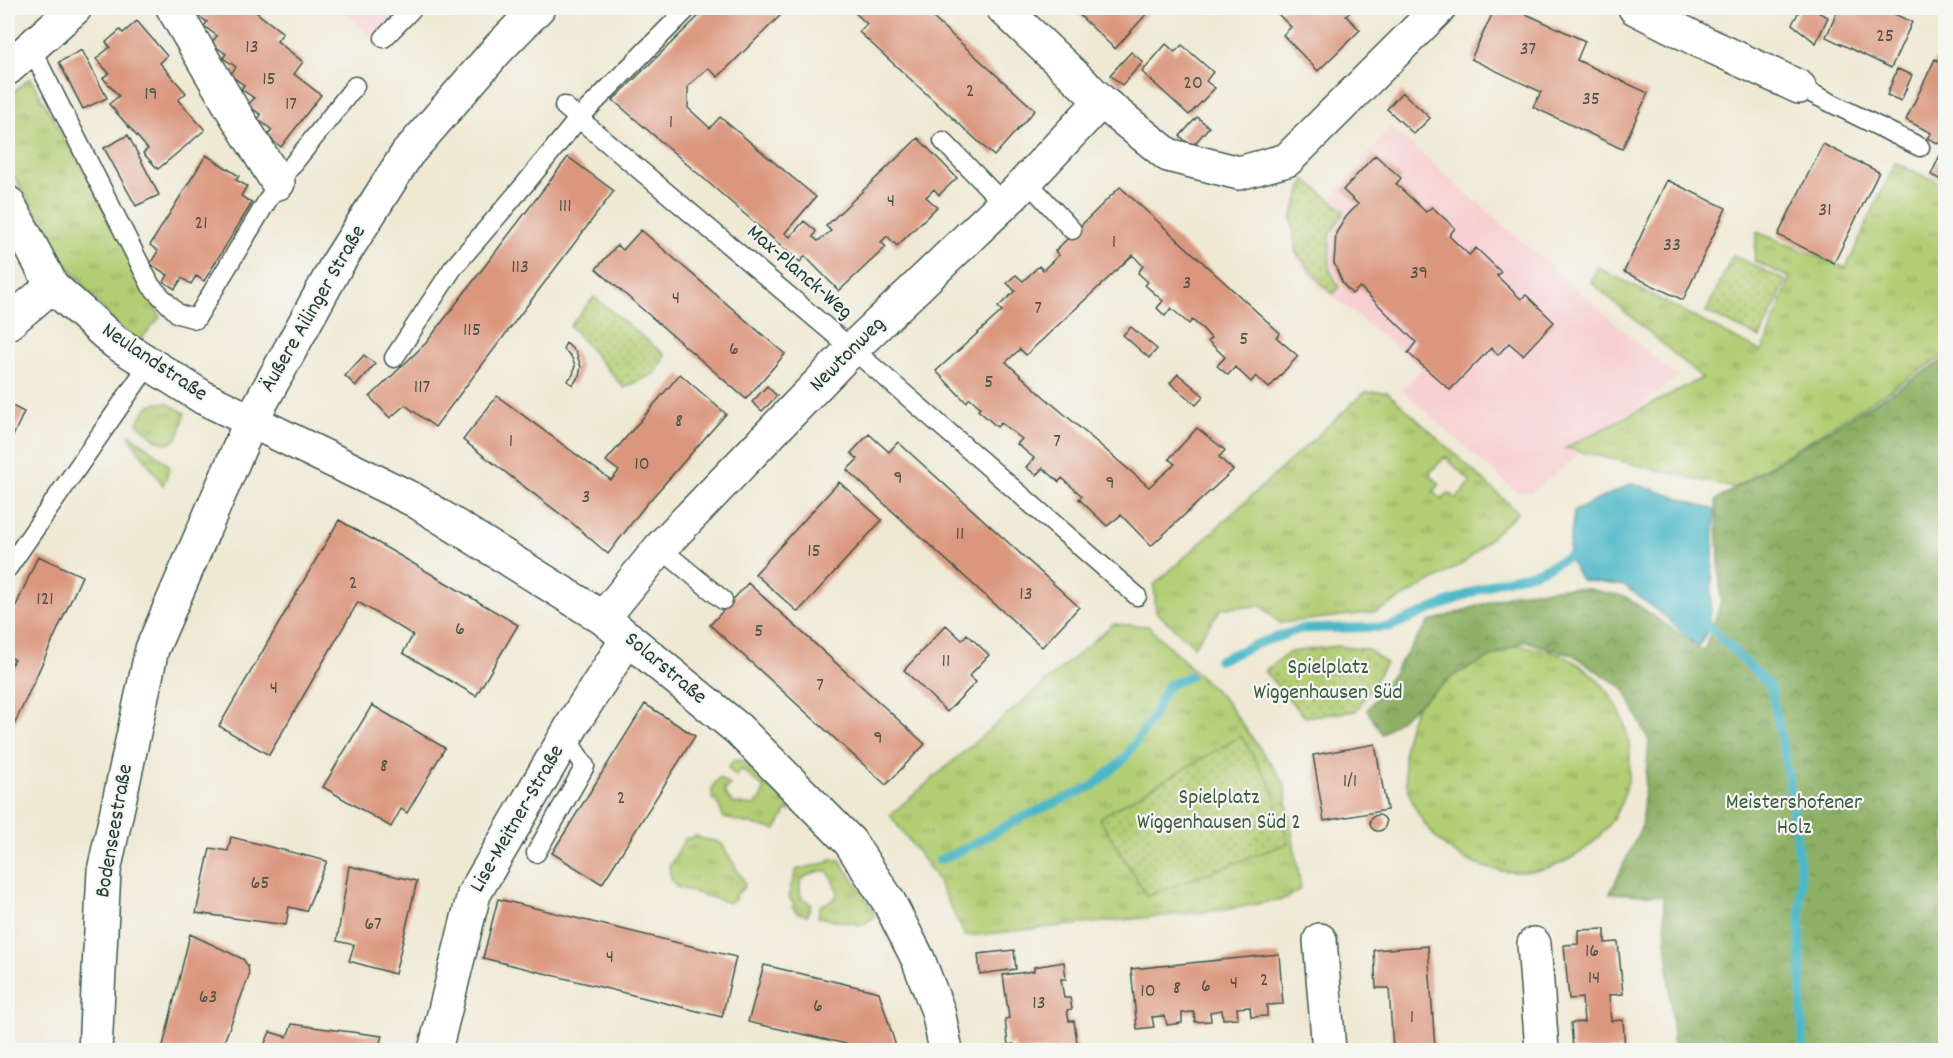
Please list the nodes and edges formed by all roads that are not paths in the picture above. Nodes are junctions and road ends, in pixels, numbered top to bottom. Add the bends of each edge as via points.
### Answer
1 (75, 8) edge
2 (173, 8) edge
3 (413, 8) edge
4 (538, 8) edge
5 (688, 8) edge
6 (1003, 8) edge
7 (1439, 8) edge
8 (1635, 8) edge
9 (384, 38) dead end
10 (19, 58) edge
11 (355, 86) dead end
12 (1799, 87) joint
13 (1101, 101) junction
14 (564, 106) dead end
15 (579, 118) junction
16 (943, 141) dead end
17 (1920, 147) dead end
18 (1027, 180) junction
19 (278, 183) junction
20 (8, 203) edge
21 (1004, 204) junction
22 (1072, 230) dead end
23 (52, 286) junction
24 (8, 323) edge
25 (851, 350) junction
26 (394, 358) dead end
27 (149, 364) junction
28 (251, 421) junction
29 (660, 548) junction
30 (8, 568) edge
31 (1137, 596) dead end
32 (723, 600) dead end
33 (603, 618) junction
34 (628, 638) junction
35 (152, 649) joint
36 (565, 736) junction
37 (536, 853) dead end
38 (1320, 940) dead end
39 (1534, 944) dead end
40 (95, 1050) edge
41 (435, 1050) edge
42 (946, 1050) edge
43 (1329, 1050) edge
44 (1542, 1050) edge

1 - 10 street
2 - 19 street
3 - 9 lane
4 - 28 street, Äußere Ailinger Straße via 407,154 336,266
5 - 15 lane
6 - 13 street
7 - 13 street via 1287,160 1248,171 1239,173 1168,155
8 - 12 street
10 - 19 lane via 151,286 178,314 196,319
11 - 19 lane
12 - 17 lane
13 - 18 street, Newtonweg
14 - 15 lane, Max-Planck-Weg
15 - 25 lane, Max-Planck-Weg
15 - 26 lane via 453,268
16 - 21 lane
18 - 21 street, Newtonweg
18 - 22 lane
20 - 23 street, Neulandstraße
21 - 25 street, Newtonweg
23 - 24 street
23 - 27 street, Neulandstraße via 115,342
25 - 29 street, Newtonweg
25 - 31 lane, Max-Planck-Weg
27 - 28 street, Neulandstraße
27 - 30 lane
28 - 33 street, Solarstraße via 414,500
28 - 35 street, Äußere Ailinger Straße
29 - 32 lane
29 - 33 street, Newtonweg
33 - 34 street, Solarstraße
34 - 36 street, Lise-Meitner-Straße
34 - 42 street, Solarstraße via 738,729 849,842 889,902 918,959 938,1011
35 - 40 street, Bodenseestraße via 104,871
36 - 37 lane via 585,766
36 - 41 street, Lise-Meitner-Straße via 474,894
38 - 43 street
39 - 44 street

